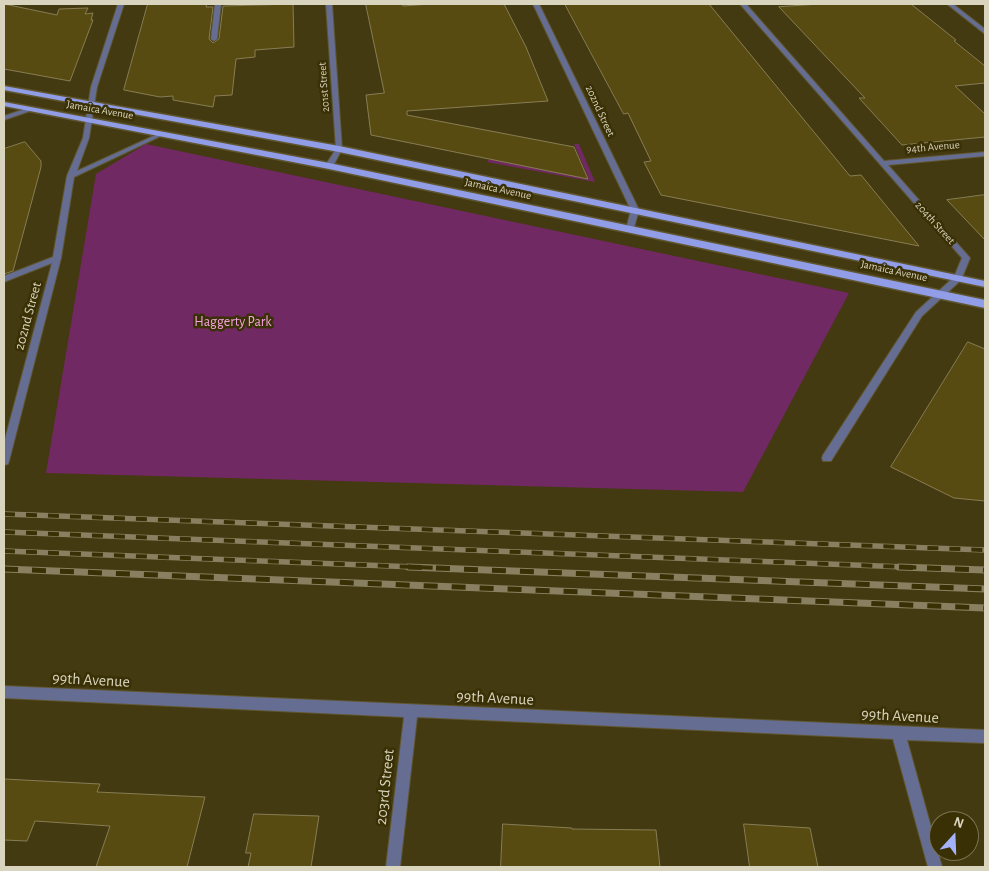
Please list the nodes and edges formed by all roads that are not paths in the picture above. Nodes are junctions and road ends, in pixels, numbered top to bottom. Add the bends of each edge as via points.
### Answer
1 (121, 4) edge
2 (218, 4) edge
3 (329, 4) edge
4 (536, 4) edge
5 (743, 4) edge
6 (950, 4) edge
7 (985, 32) edge
8 (214, 39) dead end
9 (4, 88) edge
10 (4, 104) edge
11 (91, 104) junction
12 (31, 109) junction
13 (4, 118) edge
14 (89, 120) junction
15 (162, 134) junction
16 (339, 149) junction
17 (985, 154) edge
18 (882, 163) junction
19 (330, 166) junction
20 (71, 176) junction
21 (635, 210) junction
22 (630, 229) junction
23 (57, 258) junction
24 (958, 278) junction
25 (4, 279) edge
26 (985, 284) edge
27 (939, 294) junction
28 (985, 304) edge
29 (828, 458) dead end
30 (4, 461) edge
31 (4, 692) edge
32 (411, 710) junction
33 (898, 732) junction
34 (985, 737) edge
35 (393, 867) edge
36 (936, 867) edge

1 - 11 street, 202nd Street
2 - 8 street
3 - 16 street, 201st Street
4 - 21 street, 202nd Street
5 - 18 street, 204th Street
6 - 7 street
9 - 11 main road, Jamaica Avenue
10 - 12 main road, Jamaica Avenue
11 - 14 street, 202nd Street
11 - 16 main road, Jamaica Avenue
12 - 13 street
12 - 14 main road, Jamaica Avenue
14 - 15 main road, Jamaica Avenue
14 - 20 street, 202nd Street via 86,138
15 - 19 main road, Jamaica Avenue
15 - 20 street
16 - 19 street
16 - 21 main road, Jamaica Avenue
17 - 18 street, 94th Avenue
18 - 24 street, 204th Street via 966,258
19 - 22 main road, Jamaica Avenue
20 - 23 street, 202nd Street
21 - 22 street
21 - 24 main road, Jamaica Avenue
22 - 27 main road, Jamaica Avenue
23 - 25 street
23 - 30 street, 202nd Street
24 - 26 main road, Jamaica Avenue
24 - 27 street
27 - 28 main road, Jamaica Avenue
27 - 29 street via 919,314
31 - 32 street, 99th Avenue
32 - 33 street, 99th Avenue
32 - 35 street, 203rd Street
33 - 34 street, 99th Avenue
33 - 36 street

